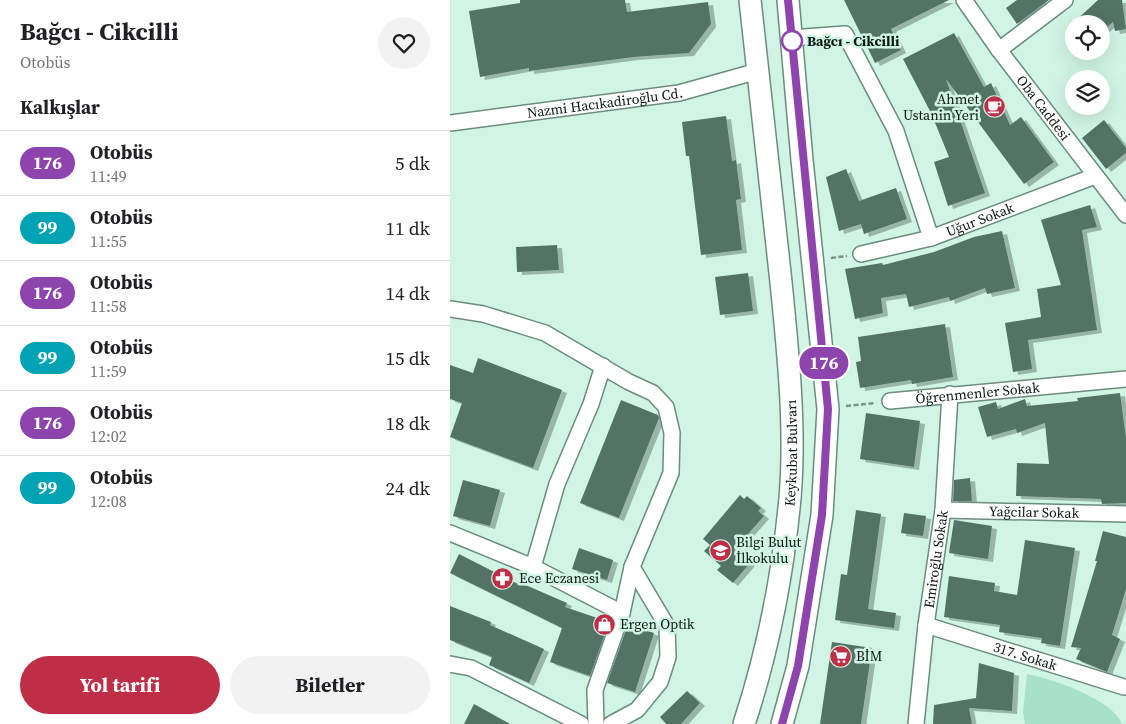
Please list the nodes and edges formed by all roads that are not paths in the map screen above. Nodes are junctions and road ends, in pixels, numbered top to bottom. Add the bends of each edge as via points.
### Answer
1 (750, 0) edge
2 (788, 0) edge
3 (964, 0) edge
4 (1065, 0) edge
5 (792, 38) junction
6 (998, 50) junction
7 (758, 72) junction
8 (450, 123) edge
9 (1095, 176) junction
10 (1126, 215) edge
11 (931, 238) junction
12 (861, 254) road end
13 (450, 309) edge
14 (603, 366) junction
15 (1126, 379) edge
16 (950, 394) junction
17 (890, 401) road end
18 (943, 510) junction
19 (1126, 514) edge
20 (450, 533) edge
21 (533, 567) junction
22 (632, 568) junction
23 (622, 613) junction
24 (926, 625) junction
25 (450, 664) edge
26 (1125, 688) edge
27 (581, 724) edge
28 (596, 724) edge
29 (611, 724) edge
30 (744, 724) edge
31 (782, 724) edge
32 (916, 724) edge

1 - 7 highway, Keykubat Bulvarı
2 - 5 highway
3 - 6 street, Oba Caddesi
4 - 6 street
5 - 11 street via 845,34 896,131
5 - 31 highway via 828,409 822,515 798,666
6 - 9 street, Oba Caddesi
7 - 8 street, Nazmi Hacıkadiroğlu Cd. via 679,93
7 - 30 highway, Keykubat Bulvarı via 786,335 790,497 778,591
9 - 10 street, Oba Caddesi
9 - 11 street, Uğur Sokak
11 - 12 street, Uğur Sokak
13 - 14 street via 482,314 545,332
14 - 21 street via 591,404 557,484
14 - 22 street via 653,393 666,407 672,433 671,472
15 - 16 street, Öğrenmenler Sokak
16 - 17 street, Öğrenmenler Sokak
16 - 18 street, Emiroğlu Sokak
18 - 19 street, Yağcilar Sokak
18 - 24 street, Emiroğlu Sokak
20 - 21 street
21 - 23 street
22 - 23 street
22 - 29 street via 667,626 668,656 660,682 637,710
23 - 28 street via 595,690
24 - 26 street, 317. Sokak
24 - 32 street, Emiroğlu Sokak
25 - 27 street via 471,668

